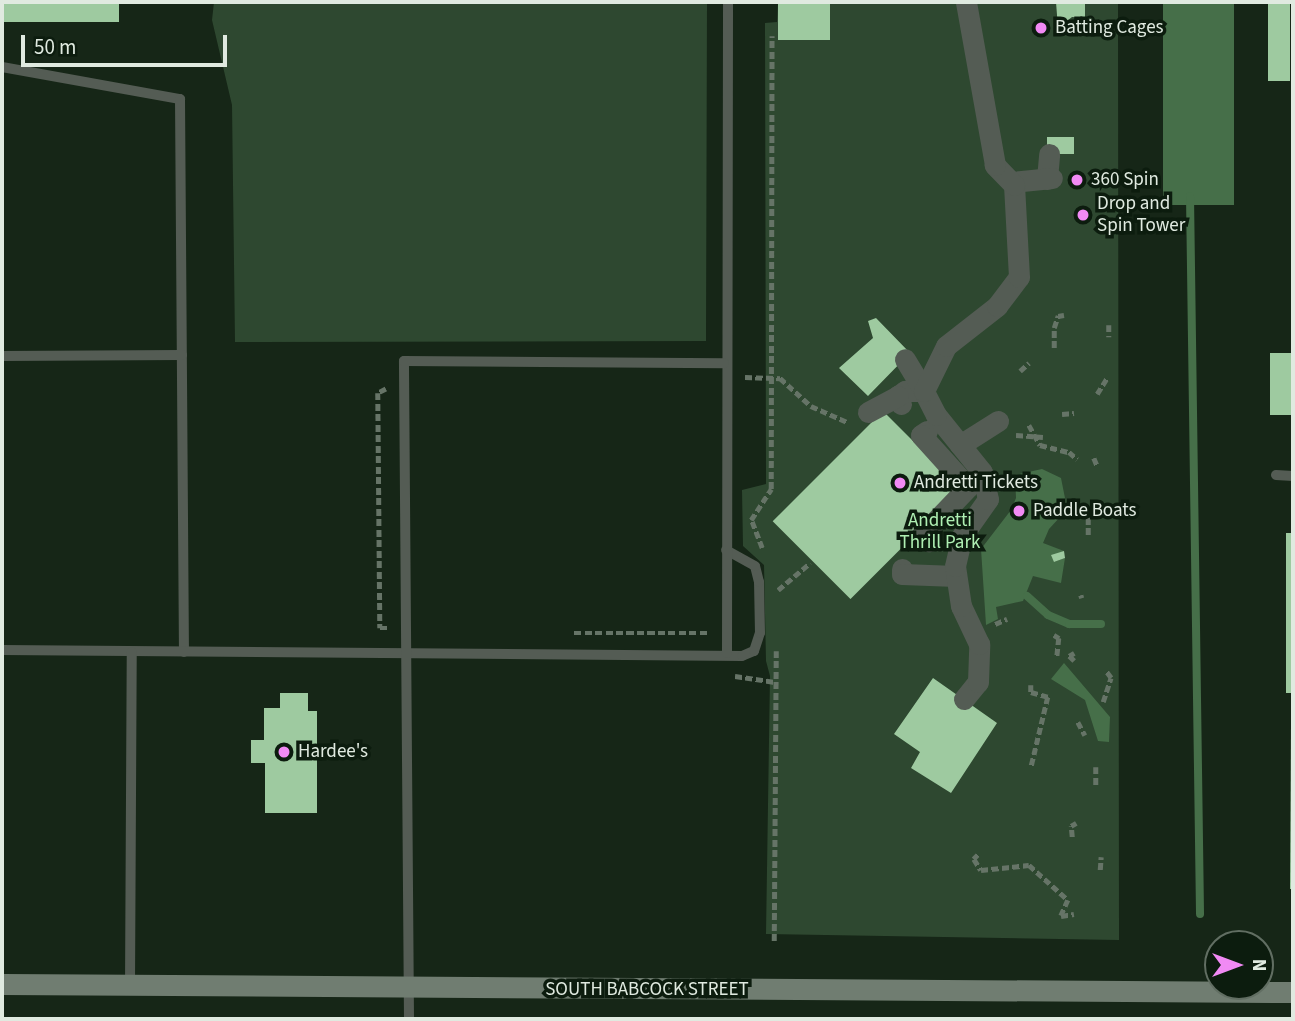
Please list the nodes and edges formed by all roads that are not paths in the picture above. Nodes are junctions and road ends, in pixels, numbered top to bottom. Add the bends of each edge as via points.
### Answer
1 (728, 2) edge
2 (966, 2) edge
3 (2, 67) edge
4 (1049, 155) dead end
5 (1012, 183) junction
6 (182, 355) junction
7 (2, 356) edge
8 (905, 359) dead end
9 (724, 363) junction
10 (924, 391) junction
11 (869, 412) road end
12 (998, 421) dead end
13 (955, 439) junction
14 (1276, 475) dead end
15 (1293, 476) edge
16 (928, 541) dead end
17 (726, 550) junction
18 (902, 569) dead end
19 (956, 576) junction
20 (2, 650) edge
21 (404, 651) junction
22 (132, 652) junction
23 (184, 652) junction
24 (727, 653) junction
25 (964, 699) dead end
26 (2, 984) edge
27 (130, 986) junction
28 (408, 990) junction
29 (1293, 992) edge
30 (409, 1019) edge

1 - 9 lane
2 - 5 street via 995,165
3 - 6 lane via 180,99
4 - 5 street via 1050,178
5 - 10 street via 1019,277 998,306 946,346
6 - 7 lane
6 - 23 lane
8 - 10 street
9 - 17 lane
9 - 21 lane via 404,361
10 - 11 street via 905,391 900,400
10 - 13 street
12 - 13 street
13 - 16 street via 925,442 921,435 968,487 921,536
13 - 19 street via 982,472 988,499 962,536
14 - 15 lane
17 - 24 lane
17 - 24 lane via 755,566 761,633 754,651 742,656
18 - 19 street via 902,575
19 - 25 street via 961,606 981,631 978,682
20 - 22 lane
21 - 23 lane
21 - 24 lane
21 - 28 lane
22 - 23 lane
22 - 27 lane
26 - 27 main road, SOUTH BABCOCK STREET
27 - 28 main road, SOUTH BABCOCK STREET
28 - 29 main road, SOUTH BABCOCK STREET
28 - 30 lane

